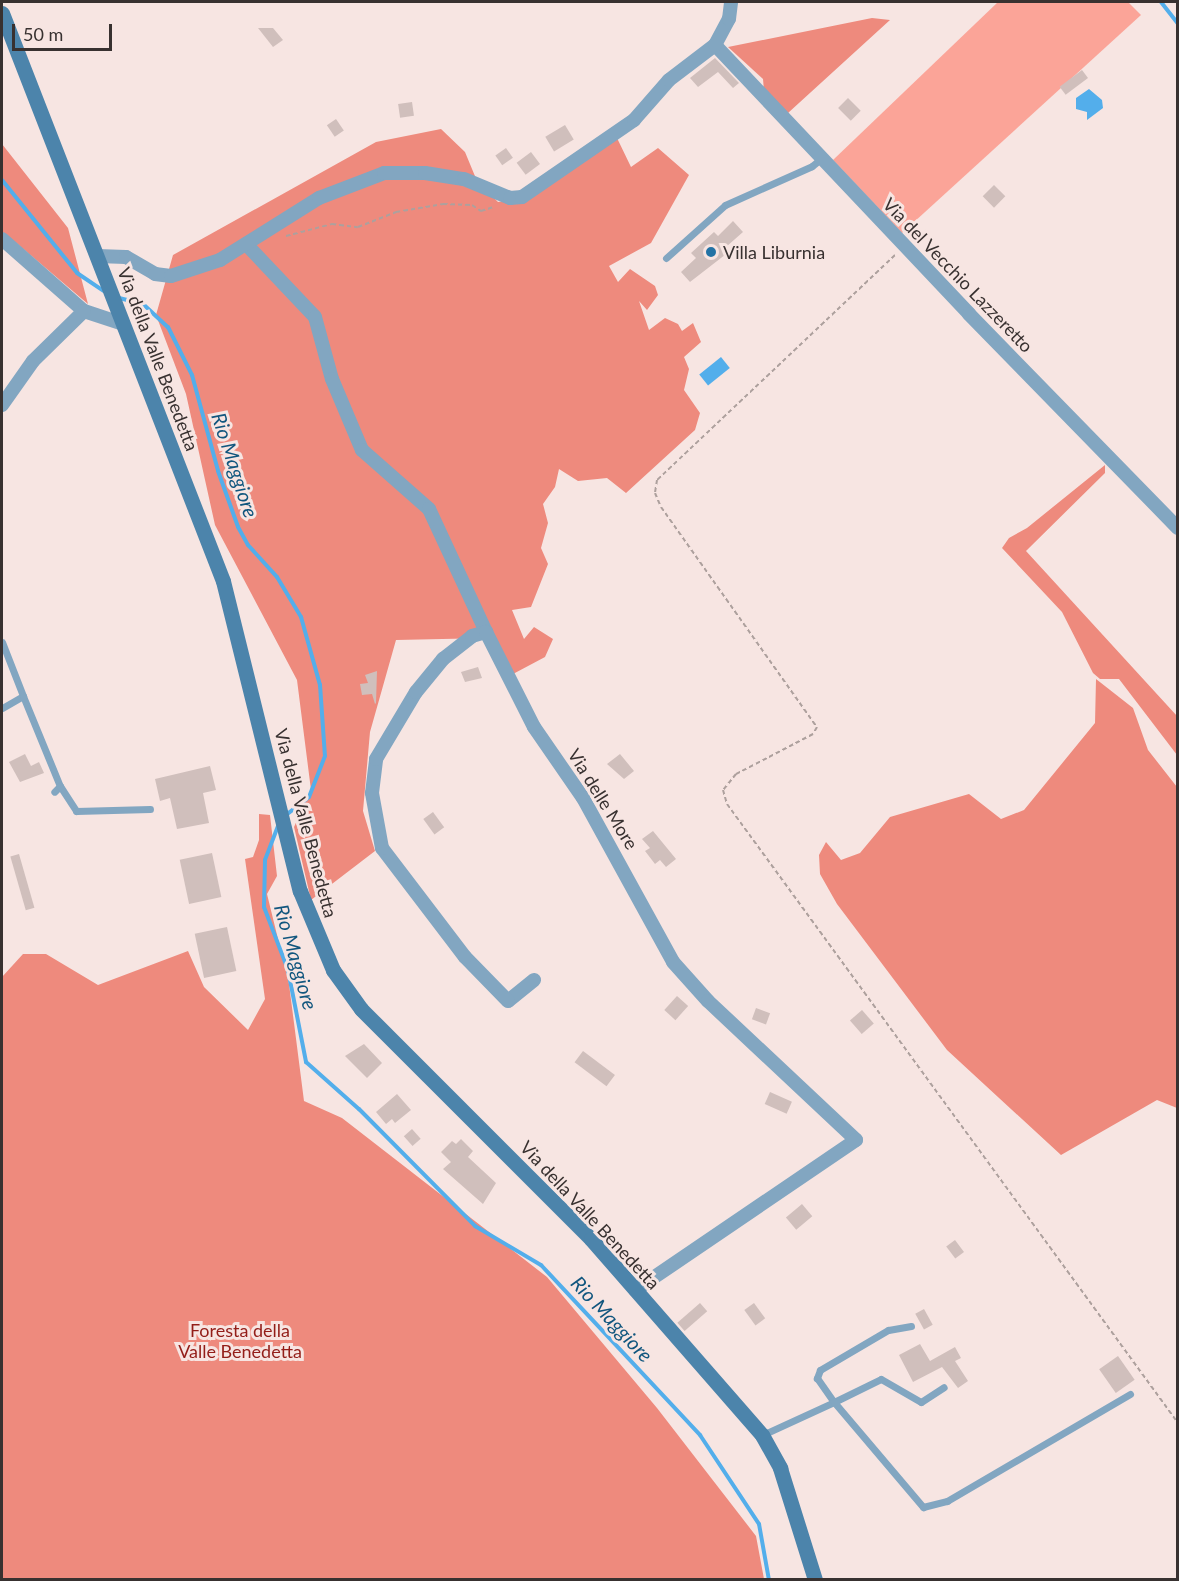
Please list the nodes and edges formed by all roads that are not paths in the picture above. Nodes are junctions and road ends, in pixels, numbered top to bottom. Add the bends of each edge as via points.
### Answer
1 (731, 2) edge
2 (2, 13) edge
3 (715, 45) junction
4 (822, 158) junction
5 (2, 239) edge
6 (246, 244) junction
7 (97, 256) junction
8 (666, 258) dead end
9 (84, 311) junction
10 (121, 317) junction
11 (2, 405) edge
12 (1178, 528) edge
13 (486, 632) junction
14 (2, 642) edge
15 (23, 696) junction
16 (2, 708) edge
17 (60, 786) junction
18 (54, 792) dead end
19 (150, 809) dead end
20 (534, 980) dead end
21 (635, 1290) junction
22 (911, 1326) dead end
23 (944, 1387) dead end
24 (1130, 1394) dead end
25 (834, 1402) junction
26 (762, 1435) junction
27 (815, 1580) edge

1 - 3 street via 729,19
2 - 7 main road, Via della Valle Benedetta
3 - 4 street, Via del Vecchio Lazzeretto via 812,141
3 - 6 street via 669,80 633,120 522,197 510,198 464,179 425,172 384,173 319,198
4 - 8 lane via 725,205
4 - 12 street, Via del Vecchio Lazzeretto
5 - 9 street
6 - 7 street via 220,260 171,276 155,274 126,256
6 - 13 street via 315,317 332,379 362,450 429,509
7 - 10 main road, Via della Valle Benedetta
9 - 10 street
9 - 11 street via 33,362
10 - 21 main road, Via della Valle Benedetta via 223,581 286,834 313,927 333,970 361,1009 591,1239
13 - 20 street via 472,636 443,659 416,692 376,759 372,793 382,848 465,957 508,1001
13 - 21 street, Via delle More via 534,727 583,798 673,962 708,1001 856,1140
14 - 15 lane
15 - 16 lane
15 - 17 lane
17 - 18 lane
17 - 19 lane via 76,811
21 - 26 main road, Via della Valle Benedetta
22 - 25 lane via 888,1330 820,1370 817,1378
23 - 25 lane via 921,1402 881,1379
24 - 25 lane via 947,1502 923,1507
25 - 26 lane
26 - 27 main road, Via della Valle Benedetta via 780,1468

